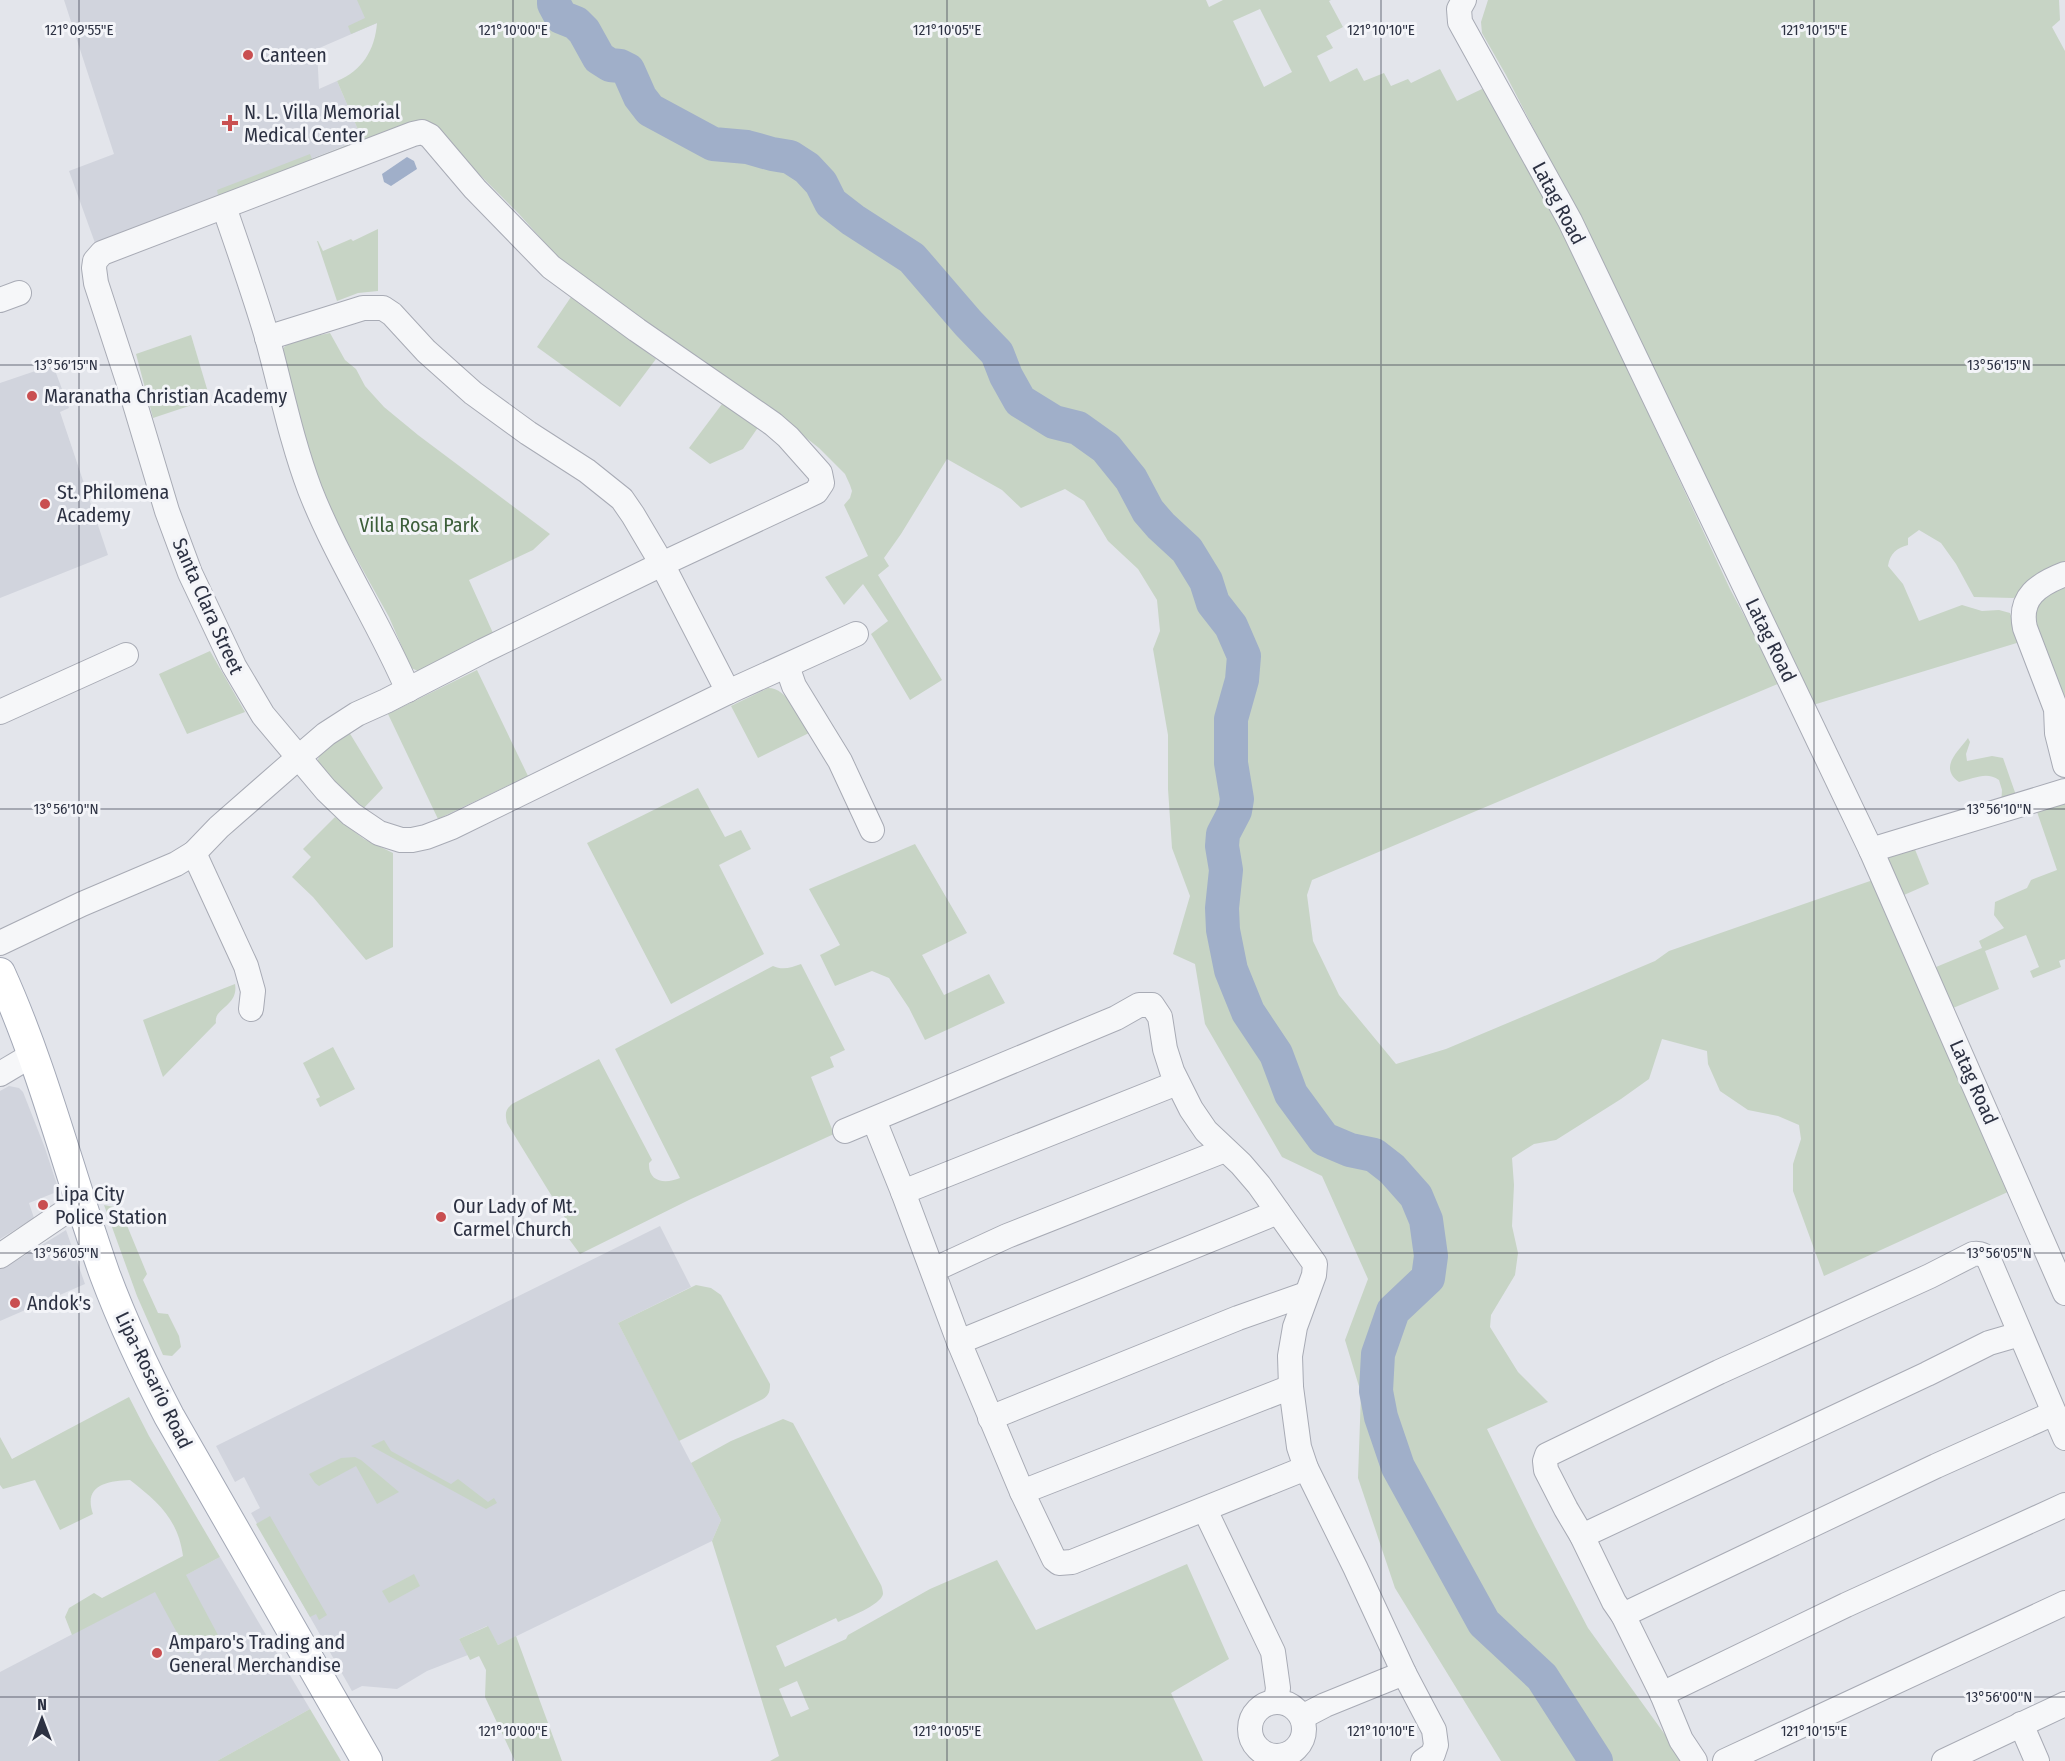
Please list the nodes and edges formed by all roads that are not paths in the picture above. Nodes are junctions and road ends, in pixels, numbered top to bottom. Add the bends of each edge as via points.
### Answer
1 (1464, 0) edge
2 (224, 207) junction
3 (267, 338) junction
4 (662, 564) junction
5 (2065, 574) edge
6 (856, 634) dead end
7 (126, 655) dead end
8 (787, 666) junction
9 (408, 690) junction
10 (728, 692) junction
11 (0, 712) edge
12 (299, 757) junction
13 (2065, 765) edge
14 (2065, 791) edge
15 (872, 830) dead end
16 (1871, 850) junction
17 (194, 853) junction
18 (0, 943) edge
19 (0, 973) edge
20 (251, 1009) dead end
21 (32, 1055) junction
22 (0, 1074) edge
23 (1176, 1083) junction
24 (874, 1120) junction
25 (844, 1131) dead end
26 (1225, 1150) junction
27 (903, 1192) junction
28 (81, 1202) junction
29 (1278, 1212) junction
30 (0, 1256) edge
31 (2058, 1260) edge
32 (933, 1270) junction
33 (1306, 1293) junction
34 (2065, 1293) edge
35 (2020, 1334) junction
36 (959, 1342) junction
37 (1291, 1387) junction
38 (2054, 1413) junction
39 (990, 1418) junction
40 (2065, 1438) edge
41 (1306, 1468) junction
42 (1022, 1492) junction
43 (2065, 1504) edge
44 (1205, 1510) junction
45 (1582, 1536) junction
46 (2065, 1603) edge
47 (1623, 1614) junction
48 (1404, 1673) junction
49 (1662, 1694) junction
50 (1276, 1702) junction
51 (2065, 1704) edge
52 (1302, 1718) junction
53 (2021, 1725) junction
54 (1275, 1759) edge
55 (367, 1761) edge
56 (1423, 1761) edge
57 (1695, 1761) edge
58 (1725, 1761) edge
59 (1944, 1761) edge
60 (2037, 1761) edge

1 - 16 street, Latag Road via 1458,15 1464,30 1577,237
2 - 3 street
2 - 4 street via 413,134 422,132 430,136 551,267 773,424 820,473 822,483 816,492
2 - 12 street, Santa Clara Street via 102,253 94,268 100,298 187,567 253,700
3 - 4 street via 363,308 383,308 473,393 622,499
3 - 9 street via 310,490
4 - 9 street
4 - 10 street
5 - 13 street via 2035,591 2022,615 2056,709
6 - 8 street, Santa Clara Street
7 - 11 street
8 - 10 street, Santa Clara Street
8 - 15 street via 794,686 840,761
9 - 12 street via 342,723
10 - 12 street, Santa Clara Street via 479,815 412,840 379,833 351,814
12 - 17 street
14 - 16 street
16 - 31 street, Latag Road
17 - 18 street
17 - 20 street via 246,966 252,991
19 - 21 main road, Lipa-Rosario Road
21 - 22 street
21 - 28 main road, Lipa-Rosario Road
23 - 24 street via 1160,1017 1152,1005 1139,1005
23 - 26 street via 1206,1131
23 - 27 street
24 - 25 street
24 - 27 street
26 - 29 street via 1241,1164
26 - 32 street via 1007,1236
27 - 32 street
28 - 30 street
28 - 55 main road, Lipa-Rosario Road via 122,1317 168,1416
29 - 33 street via 1315,1264
29 - 36 street
31 - 34 street, Latag Road
32 - 36 street
33 - 37 street via 1294,1327
33 - 39 street
35 - 38 street
35 - 45 street via 1989,1343
35 - 45 street via 1989,1260 1985,1255 1973,1254 1548,1455 1546,1470
36 - 39 street
37 - 41 street via 1297,1438
37 - 42 street
38 - 40 street
38 - 47 street
39 - 42 street
41 - 44 street
41 - 48 street
42 - 44 street via 1050,1553 1059,1563 1072,1562
43 - 49 street
44 - 50 street via 1273,1652
45 - 47 street
46 - 58 street
47 - 49 street
48 - 52 street via 1324,1705
48 - 56 street via 1434,1730 1433,1754
49 - 57 street via 1681,1740
50 - 52 street via 1291,1706
50 - 54 street via 1259,1709 1250,1724 1253,1742
51 - 53 street
52 - 54 street via 1304,1733 1297,1748
53 - 59 street
53 - 60 street

